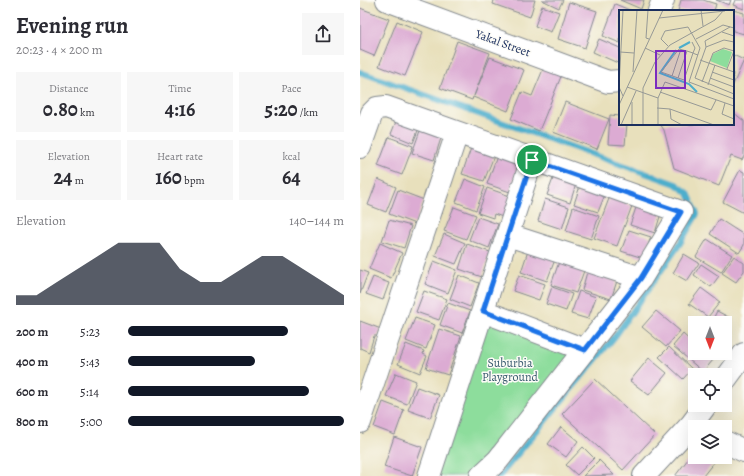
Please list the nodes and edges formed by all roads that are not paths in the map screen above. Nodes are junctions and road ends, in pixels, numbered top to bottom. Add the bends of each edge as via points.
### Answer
1 (387, 0) edge
2 (663, 0) edge
3 (659, 10) edge
4 (619, 81) edge
5 (457, 133) junction
6 (360, 148) edge
7 (532, 160) junction
8 (508, 236) junction
9 (641, 278) junction
10 (483, 311) junction
11 (585, 350) junction
12 (744, 354) edge
13 (732, 370) edge
14 (360, 422) edge
15 (688, 431) edge
16 (732, 445) edge
17 (744, 451) edge
18 (430, 476) edge
19 (481, 476) edge
20 (644, 476) edge

1 - 4 street, Yakal Street via 608,82
2 - 3 street
5 - 6 street via 386,107 377,108 372,113
5 - 7 street
5 - 14 street
7 - 8 street
7 - 9 street via 681,212
8 - 9 street
8 - 10 street
9 - 11 street
10 - 11 street
10 - 18 street
11 - 19 street via 498,460
12 - 13 street
15 - 20 street
16 - 17 street

